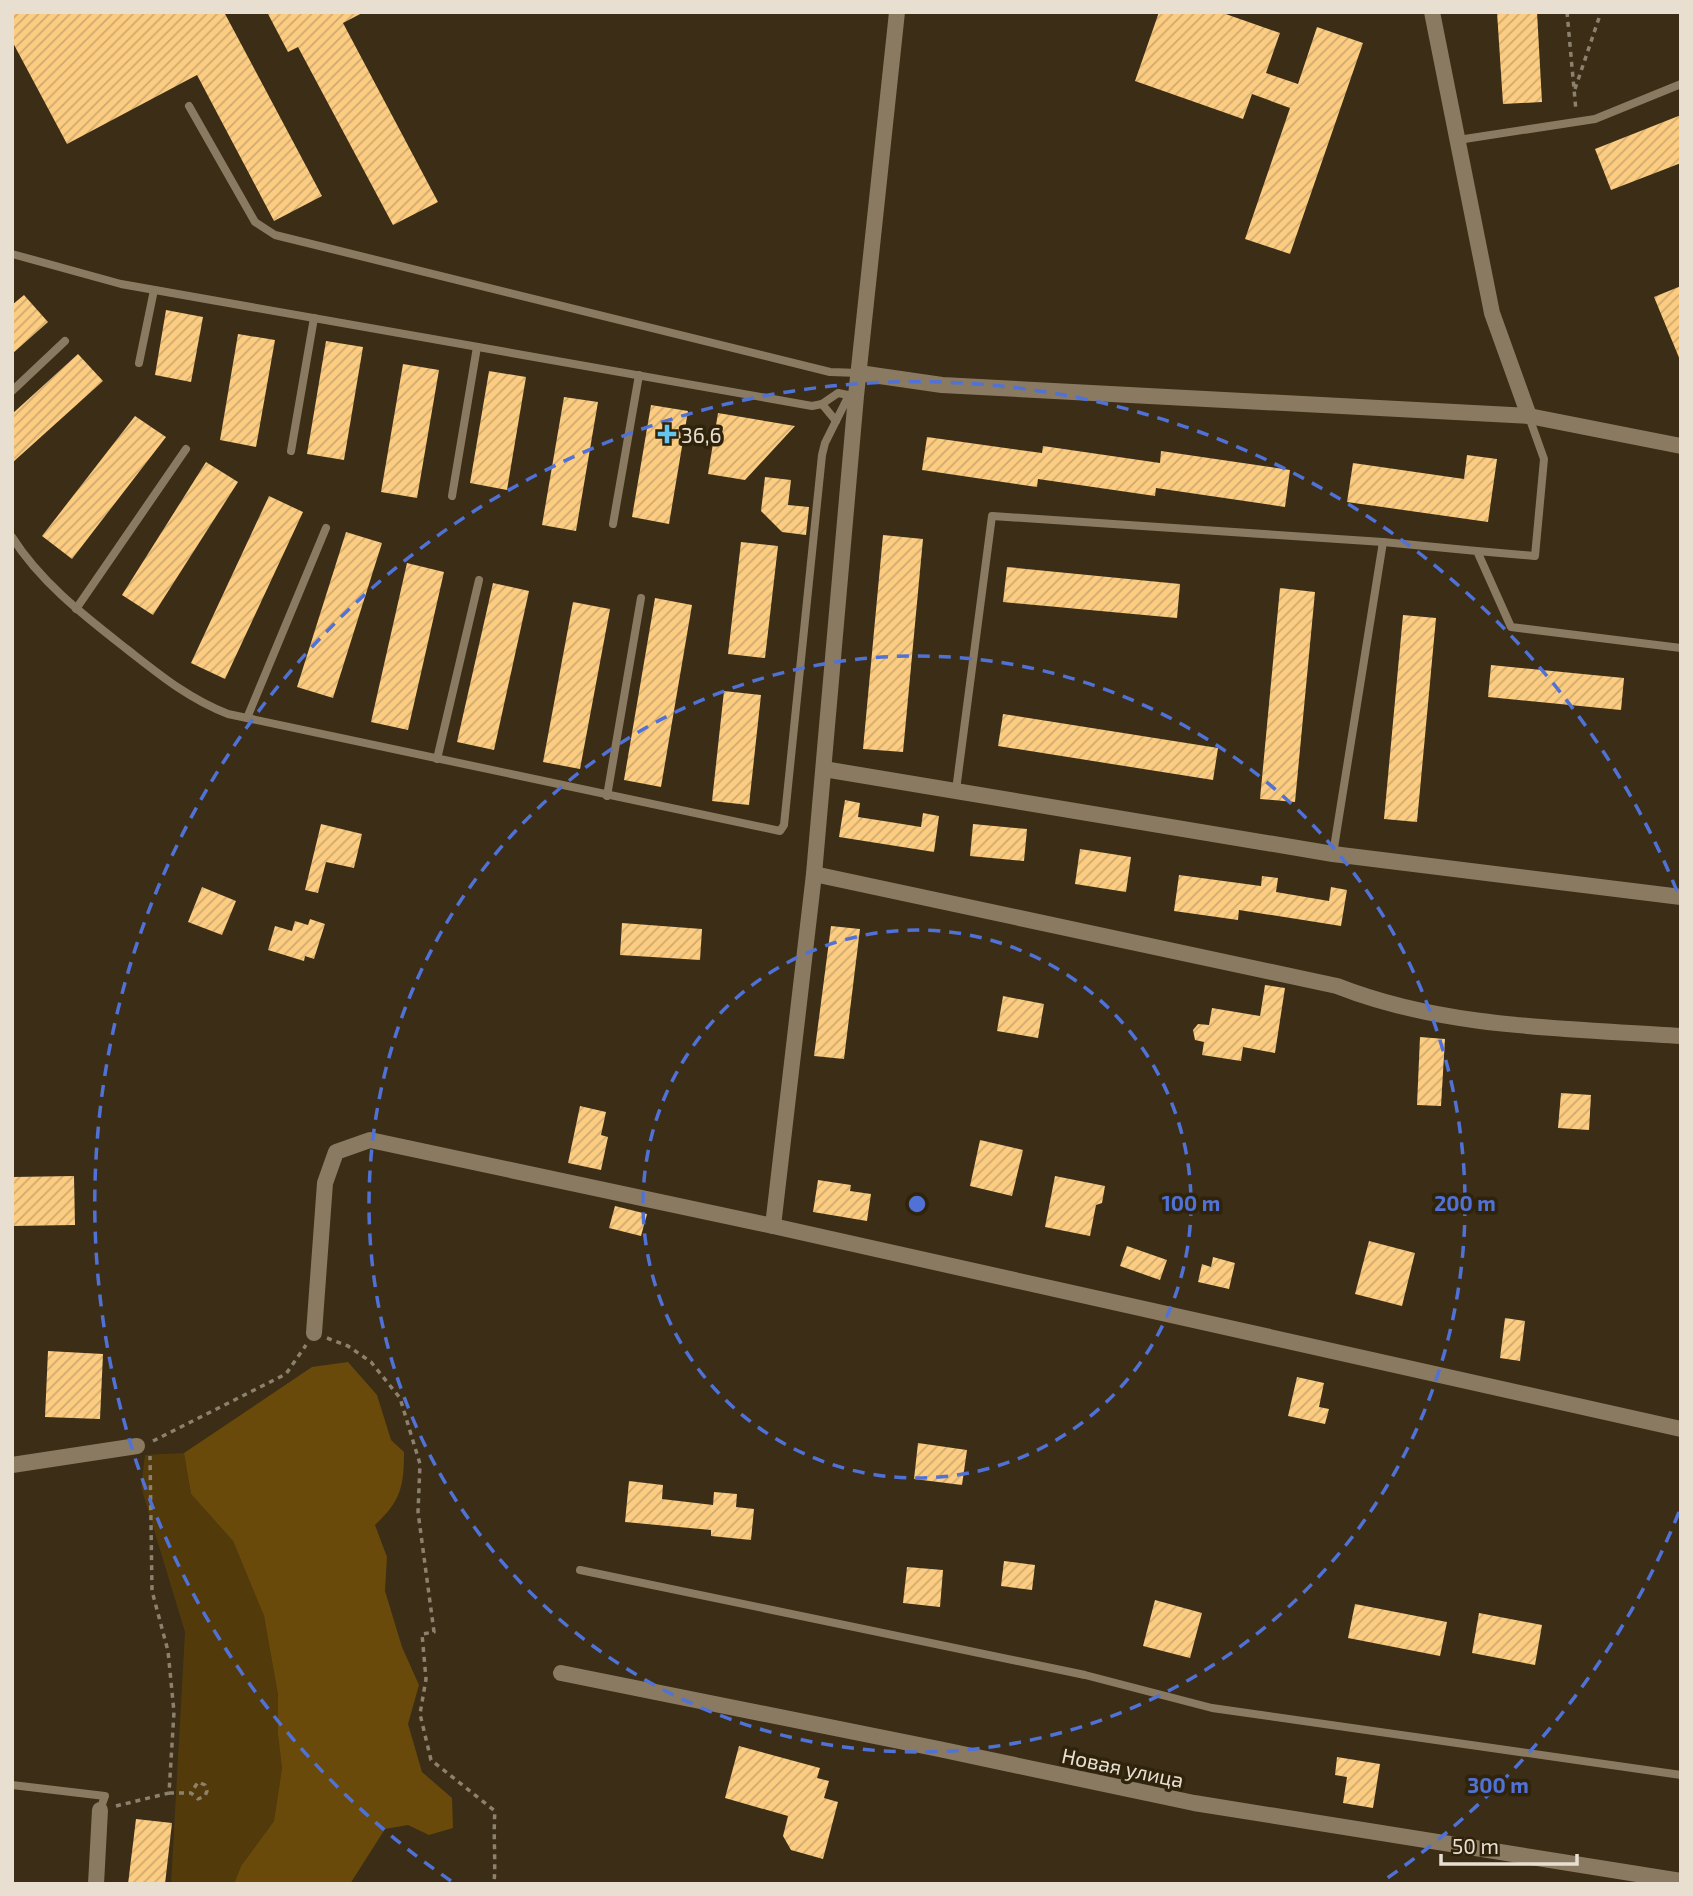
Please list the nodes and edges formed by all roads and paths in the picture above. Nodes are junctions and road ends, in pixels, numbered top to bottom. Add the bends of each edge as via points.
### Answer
1 (897, 12) edge
2 (1432, 12) edge
3 (1567, 12) edge
4 (1601, 12) edge
5 (1681, 84) edge
6 (1574, 91) junction
7 (190, 106) dead end
8 (1577, 122) junction
9 (1457, 140) junction
10 (12, 254) edge
11 (154, 290) junction
12 (314, 318) junction
13 (65, 341) dead end
14 (477, 347) junction
15 (139, 362) dead end
16 (859, 373) junction
17 (639, 375) junction
18 (12, 391) edge
19 (853, 396) junction
20 (822, 404) junction
21 (1529, 416) junction
22 (836, 421) junction
23 (1681, 446) edge
24 (186, 449) dead end
25 (291, 451) dead end
26 (452, 496) dead end
27 (613, 524) dead end
28 (326, 528) dead end
29 (12, 537) edge
30 (1382, 542) junction
31 (1477, 551) junction
32 (479, 580) dead end
33 (641, 598) dead end
34 (76, 609) junction
35 (1681, 648) edge
36 (247, 718) junction
37 (437, 759) junction
38 (824, 769) junction
39 (956, 790) junction
40 (607, 796) junction
41 (1333, 854) junction
42 (814, 874) junction
43 (1681, 897) edge
44 (1681, 1036) edge
45 (773, 1226) junction
46 (314, 1333) junction
47 (1681, 1429) edge
48 (144, 1451) junction
49 (12, 1465) edge
50 (580, 1570) dead end
51 (561, 1673) dead end
52 (1681, 1775) edge
53 (12, 1785) edge
54 (169, 1793) junction
55 (191, 1793) junction
56 (100, 1810) junction
57 (1681, 1881) edge
58 (96, 1884) edge
59 (494, 1884) edge

1 - 16 street
2 - 9 street
3 - 6 path
4 - 6 path
5 - 8 lane via 1595,120
6 - 8 path
7 - 16 lane via 255,222 275,235 830,372
8 - 9 lane
9 - 21 street via 1492,313
10 - 11 lane
11 - 12 lane
11 - 15 lane
12 - 14 lane
12 - 25 lane
13 - 18 lane
14 - 17 lane
14 - 26 lane
16 - 19 street
16 - 21 street via 942,385
17 - 20 lane via 812,406
17 - 27 lane
19 - 20 lane via 838,393
19 - 22 lane
19 - 38 street
20 - 22 lane
21 - 23 street
21 - 31 lane via 1544,459 1535,556
22 - 40 lane via 822,455 783,829 774,831
24 - 34 lane
28 - 36 lane
29 - 34 lane
30 - 31 lane
30 - 39 lane via 992,516
30 - 41 lane
31 - 35 lane via 1511,627
32 - 37 lane
33 - 40 lane
34 - 36 lane via 183,692 205,705
36 - 37 lane
37 - 40 lane
38 - 39 street
38 - 42 street
39 - 41 street
41 - 43 street
42 - 44 street via 1337,986 1459,1020
42 - 45 street
45 - 46 street via 370,1140 336,1152 324,1183
45 - 47 street
46 - 48 path via 286,1374 151,1442
46 - 59 path via 348,1346 371,1362 400,1398 408,1420 420,1464 418,1512 433,1632 422,1634 426,1679 420,1714 430,1760 495,1811
48 - 49 street
48 - 54 path via 152,1591 168,1651 174,1712
50 - 52 lane via 1085,1675 1212,1708
51 - 57 street, Новая улица via 1194,1803
53 - 56 lane via 105,1796
54 - 55 path
54 - 56 path
55 - 55 path via 198,1799 205,1796 205,1784 198,1782
56 - 58 street

